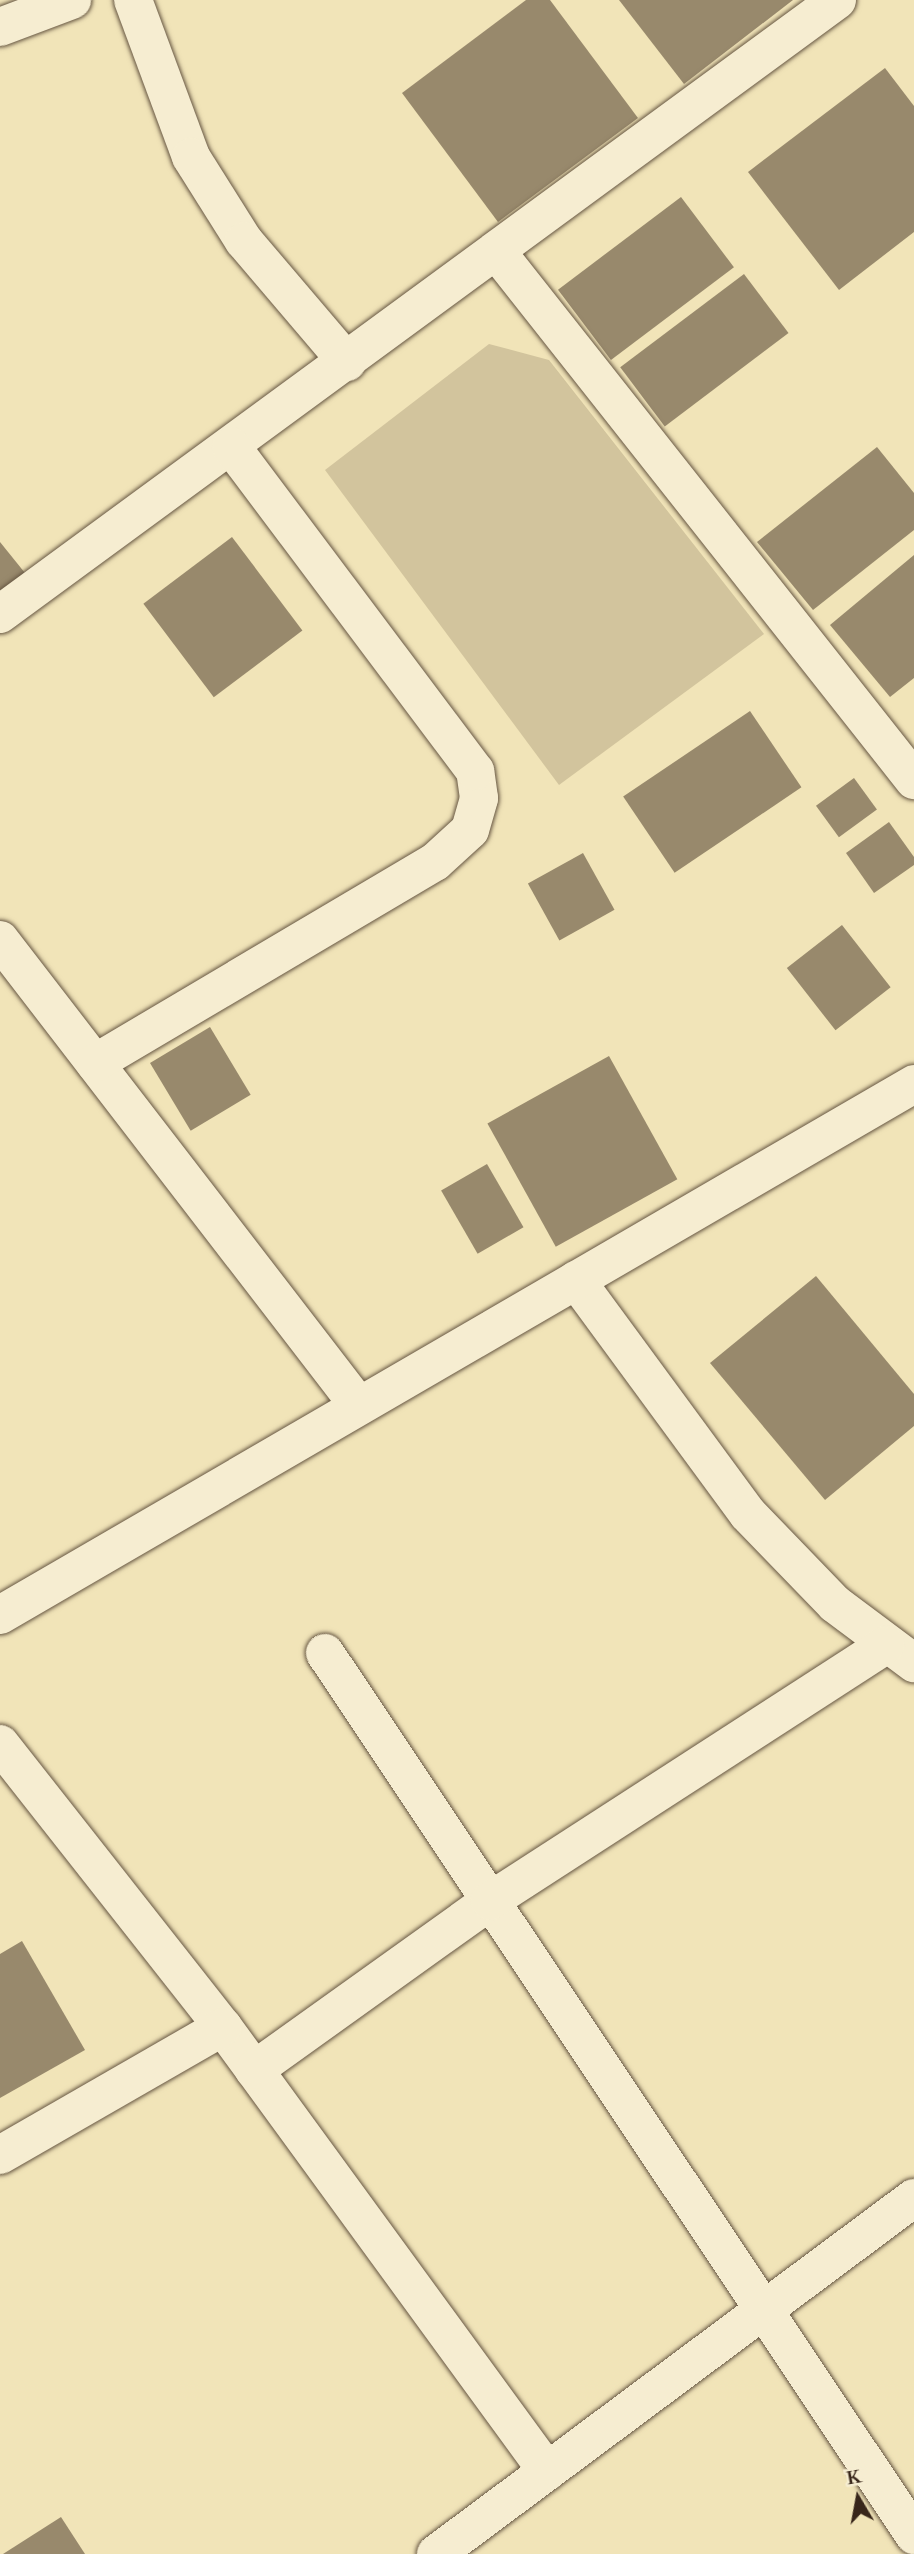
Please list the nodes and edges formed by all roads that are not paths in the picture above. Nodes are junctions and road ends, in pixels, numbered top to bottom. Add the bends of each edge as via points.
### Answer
1 (72, 0) edge
2 (133, 0) edge
3 (837, 0) edge
4 (0, 27) edge
5 (497, 252) junction
6 (347, 362) junction
7 (231, 446) junction
8 (0, 614) edge
9 (914, 780) edge
10 (0, 940) edge
11 (95, 1063) junction
12 (914, 1084) edge
13 (576, 1280) junction
14 (359, 1406) junction
15 (0, 1615) edge
16 (325, 1653) dead end
17 (899, 1654) edge
18 (0, 1744) edge
19 (490, 1901) junction
20 (223, 2027) junction
21 (254, 2070) junction
22 (0, 2155) edge
23 (914, 2198) edge
24 (762, 2312) junction
25 (547, 2471) junction
26 (914, 2535) edge
27 (436, 2554) edge

1 - 4 street
2 - 6 street via 191,157 244,241
3 - 5 street
5 - 6 street
5 - 9 street
6 - 7 street
7 - 8 street
7 - 11 street via 475,771 479,798 470,830 435,862
10 - 11 street
11 - 14 street
12 - 13 street
13 - 14 street
13 - 17 street via 748,1514 835,1604
14 - 15 street
16 - 19 street
17 - 19 street
18 - 20 street
19 - 21 street
19 - 24 street
20 - 21 street
20 - 22 street
21 - 25 street
23 - 24 street
24 - 25 street
24 - 26 street
25 - 27 street

